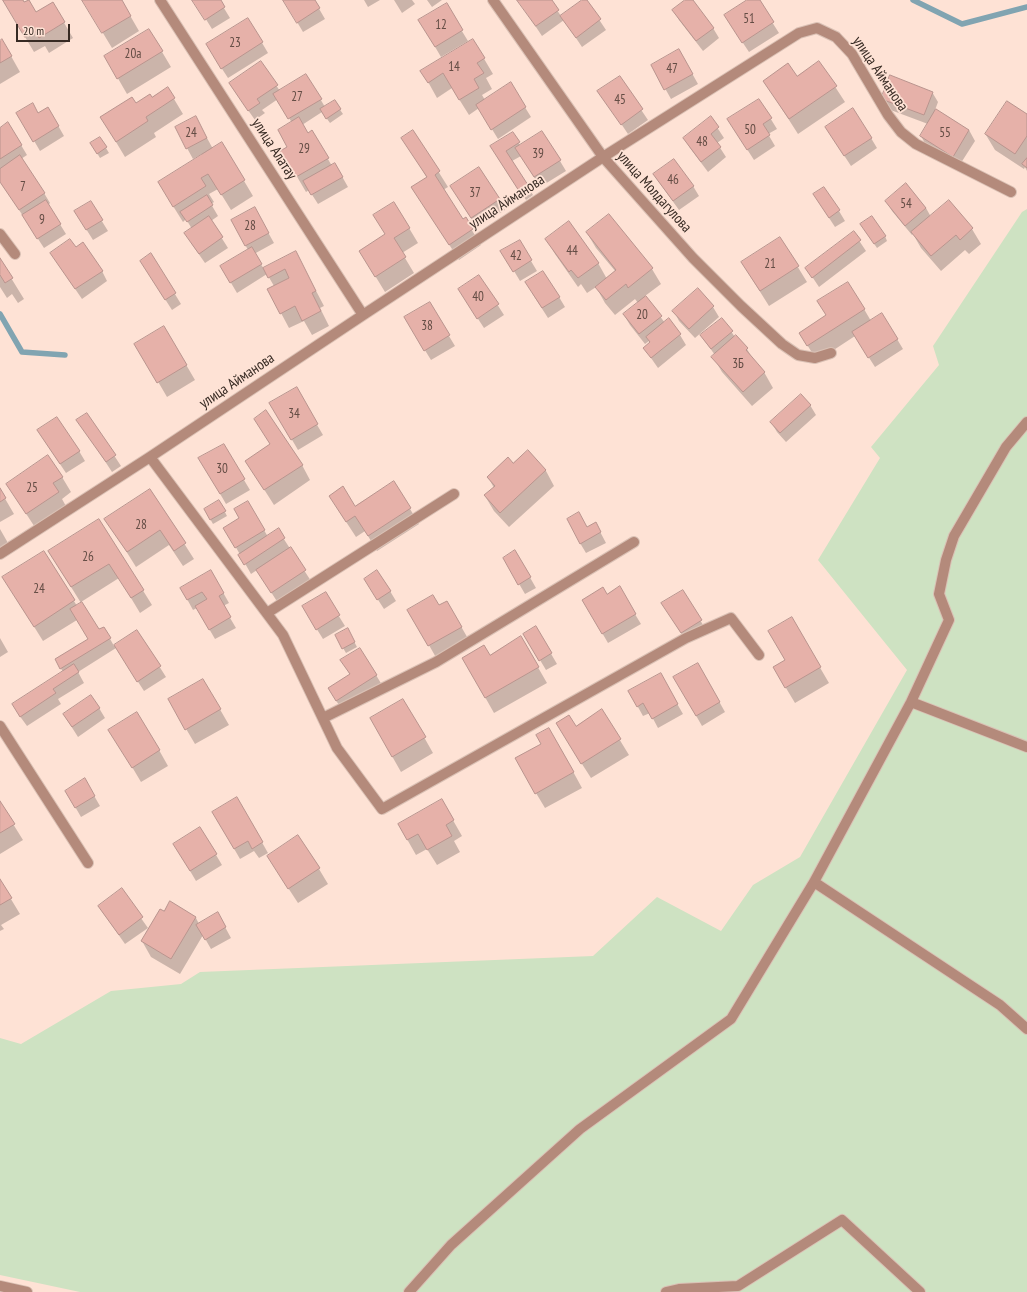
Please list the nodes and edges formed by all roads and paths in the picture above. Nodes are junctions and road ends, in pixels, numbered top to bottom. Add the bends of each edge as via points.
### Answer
1 (160, 0) edge
2 (493, 0) edge
3 (603, 157) junction
4 (1011, 192) dead end
5 (0, 234) edge
6 (15, 254) dead end
7 (363, 315) junction
8 (831, 352) dead end
9 (1027, 422) edge
10 (150, 457) junction
11 (454, 494) dead end
12 (634, 542) dead end
13 (0, 554) edge
14 (267, 613) junction
15 (759, 655) dead end
16 (911, 702) junction
17 (323, 718) junction
18 (0, 726) edge
19 (1027, 747) edge
20 (88, 862) dead end
21 (814, 882) junction
22 (1027, 1029) edge
23 (0, 1286) edge
24 (27, 1292) edge
25 (409, 1292) edge
26 (666, 1292) edge
27 (920, 1292) edge

1 - 7 street, улица Алатау
2 - 3 street, улица Молдагулова
3 - 4 street, улица Айманова via 790,38 817,28 836,37 852,54 901,132 916,144
3 - 7 street, улица Айманова
3 - 8 street, улица Молдагулова via 693,258 782,344 798,355 815,358
5 - 6 street
7 - 10 street, улица Айманова
9 - 16 street via 1006,447 954,536 939,594 949,620
10 - 13 street, улица Айманова
10 - 14 street
11 - 14 street
12 - 17 street via 436,662
14 - 17 street via 283,635
15 - 17 street via 731,618 686,638 382,809 337,748
16 - 19 street
16 - 21 street
18 - 20 street
21 - 22 street via 1000,1005
21 - 25 street via 731,1019 580,1129 451,1245
23 - 24 street
26 - 27 street via 738,1286 842,1220

